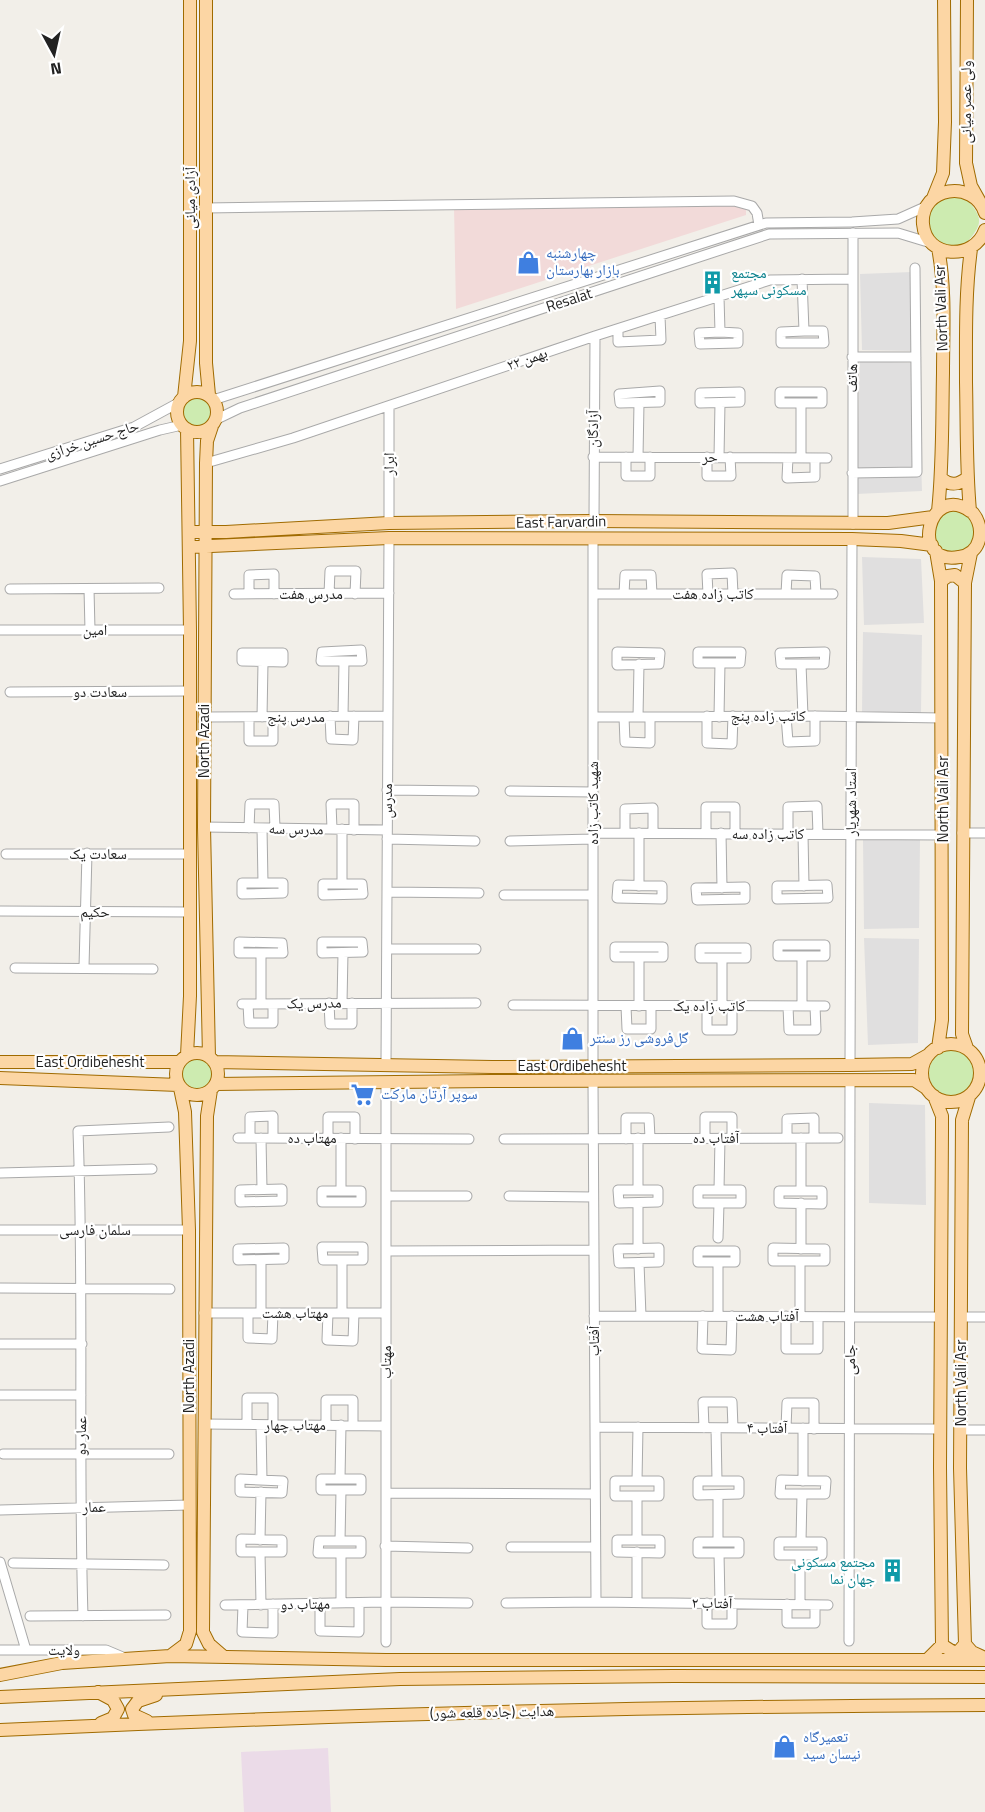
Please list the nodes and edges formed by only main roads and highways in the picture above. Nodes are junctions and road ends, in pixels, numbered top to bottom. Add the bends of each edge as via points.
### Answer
1 (190, 0) edge
2 (206, 0) edge
3 (944, 0) edge
4 (967, 0) edge
5 (930, 202) junction
6 (984, 209) edge
7 (985, 230) edge
8 (978, 244) edge
9 (934, 245) junction
10 (211, 397) junction
11 (182, 399) junction
12 (214, 423) junction
13 (184, 427) junction
14 (967, 478) junction
15 (942, 479) junction
16 (976, 513) edge
17 (936, 514) junction
18 (903, 522) junction
19 (189, 532) junction
20 (206, 532) junction
21 (901, 541) junction
22 (189, 547) junction
23 (206, 547) junction
24 (934, 548) junction
25 (977, 549) edge
26 (941, 581) junction
27 (965, 583) junction
28 (942, 1020) junction
29 (962, 1022) junction
30 (967, 1048) junction
31 (933, 1052) junction
32 (183, 1058) junction
33 (212, 1059) junction
34 (981, 1061) edge
35 (0, 1062) edge
36 (903, 1064) junction
37 (477, 1067) junction
38 (504, 1067) junction
39 (0, 1078) edge
40 (901, 1080) junction
41 (473, 1081) junction
42 (505, 1081) junction
43 (179, 1087) junction
44 (213, 1087) junction
45 (977, 1089) edge
46 (930, 1092) junction
47 (942, 1129) junction
48 (962, 1129) junction
49 (189, 1377) junction
50 (204, 1378) junction
51 (190, 1631) junction
52 (203, 1632) junction
53 (965, 1644) junction
54 (942, 1645) junction
55 (170, 1656) junction
56 (224, 1657) junction
57 (985, 1659) edge
58 (927, 1660) junction
59 (781, 1661) junction
60 (0, 1675) edge
61 (674, 1676) junction
62 (985, 1677) edge
63 (220, 1687) junction
64 (98, 1692) junction
65 (0, 1697) edge
66 (985, 1705) edge
67 (156, 1723) junction
68 (94, 1726) junction
69 (0, 1730) edge

1 - 11 main road, آزادی میانی via 190,341
2 - 10 main road, آزادی میانی via 206,363
3 - 5 main road, ولی عصر میانی via 943,173
4 - 6 main road, ولی عصر میانی via 966,163 971,186
5 - 6 main road via 942,192 963,191
5 - 9 main road, North Vali Asr via 923,225
7 - 8 main road
8 - 9 main road via 960,253
8 - 14 main road, North Vali Asr via 968,269
9 - 15 main road, North Vali Asr via 942,277
10 - 11 main road via 195,392
10 - 12 main road via 216,406
11 - 13 main road via 177,414
12 - 13 main road via 200,431
12 - 20 main road, North Azadi via 207,441
13 - 19 main road, North Azadi
14 - 15 main road via 955,484
14 - 16 main road, North Vali Asr
15 - 17 main road, North Vali Asr
16 - 17 main road via 952,506
16 - 25 main road via 981,533
17 - 18 main road, East Farvardin
17 - 24 main road via 928,530
18 - 20 main road, East Farvardin via 388,523
18 - 21 main road via 908,533
19 - 20 main road, East Farvardin
19 - 22 main road, North Azadi
20 - 23 main road, North Azadi
21 - 23 main road, East Farvardin via 389,538
21 - 24 main road, East Farvardin
22 - 23 main road, East Farvardin
22 - 32 main road, North Azadi via 190,996
23 - 33 main road, North Azadi via 204,827
24 - 25 main road via 949,558
24 - 26 main road, North Vali Asr
25 - 27 main road, North Vali Asr
26 - 27 main road via 954,576
26 - 28 main road, North Vali Asr
27 - 29 main road, North Vali Asr
28 - 29 main road via 951,1026
28 - 31 main road, North Vali Asr
29 - 30 main road, North Vali Asr
30 - 31 main road via 950,1044
30 - 34 main road
31 - 36 main road, East Ordibehesht via 912,1064
31 - 46 main road via 922,1071
32 - 33 main road via 198,1053
32 - 35 main road, East Ordibehesht
32 - 43 main road via 175,1073
33 - 37 main road, East Ordibehesht
33 - 44 main road via 218,1077
34 - 45 main road
36 - 38 main road, East Ordibehesht
36 - 40 main road via 907,1073
37 - 38 main road, East Ordibehesht
37 - 41 main road via 483,1075
38 - 42 main road via 499,1074
39 - 43 main road, East Ordibehesht
40 - 42 main road, East Ordibehesht
40 - 46 main road, East Ordibehesht via 914,1080
41 - 42 main road, East Ordibehesht
41 - 44 main road, East Ordibehesht
43 - 44 main road via 195,1096
43 - 49 main road, North Azadi via 186,1112
44 - 50 main road, North Azadi via 207,1116
45 - 46 main road via 954,1102 945,1102
45 - 48 main road, North Vali Asr via 962,1120
46 - 47 main road, North Vali Asr via 942,1116
47 - 48 main road via 952,1121
47 - 54 main road, North Vali Asr
48 - 53 main road, North Vali Asr via 960,1430
49 - 50 main road
49 - 51 main road, North Azadi
50 - 52 main road, North Azadi
51 - 52 main road via 198,1635
51 - 55 main road via 186,1644
52 - 56 main road via 209,1644
53 - 54 main road via 953,1652
53 - 57 main road
54 - 58 main road
55 - 56 main road
55 - 60 main road via 62,1663
56 - 59 main road
57 - 58 main road
58 - 59 main road
59 - 61 main road
61 - 62 main road
61 - 63 main road via 400,1679
63 - 64 main road
63 - 67 main road via 145,1697 134,1704 132,1709 138,1719
64 - 65 main road
64 - 68 main road via 113,1700 118,1709 113,1718
66 - 67 main road, هدایت (جاده قلعه شور) via 409,1713
67 - 68 main road, هدایت (جاده قلعه شور)
68 - 69 main road, هدایت (جاده قلعه شور)

